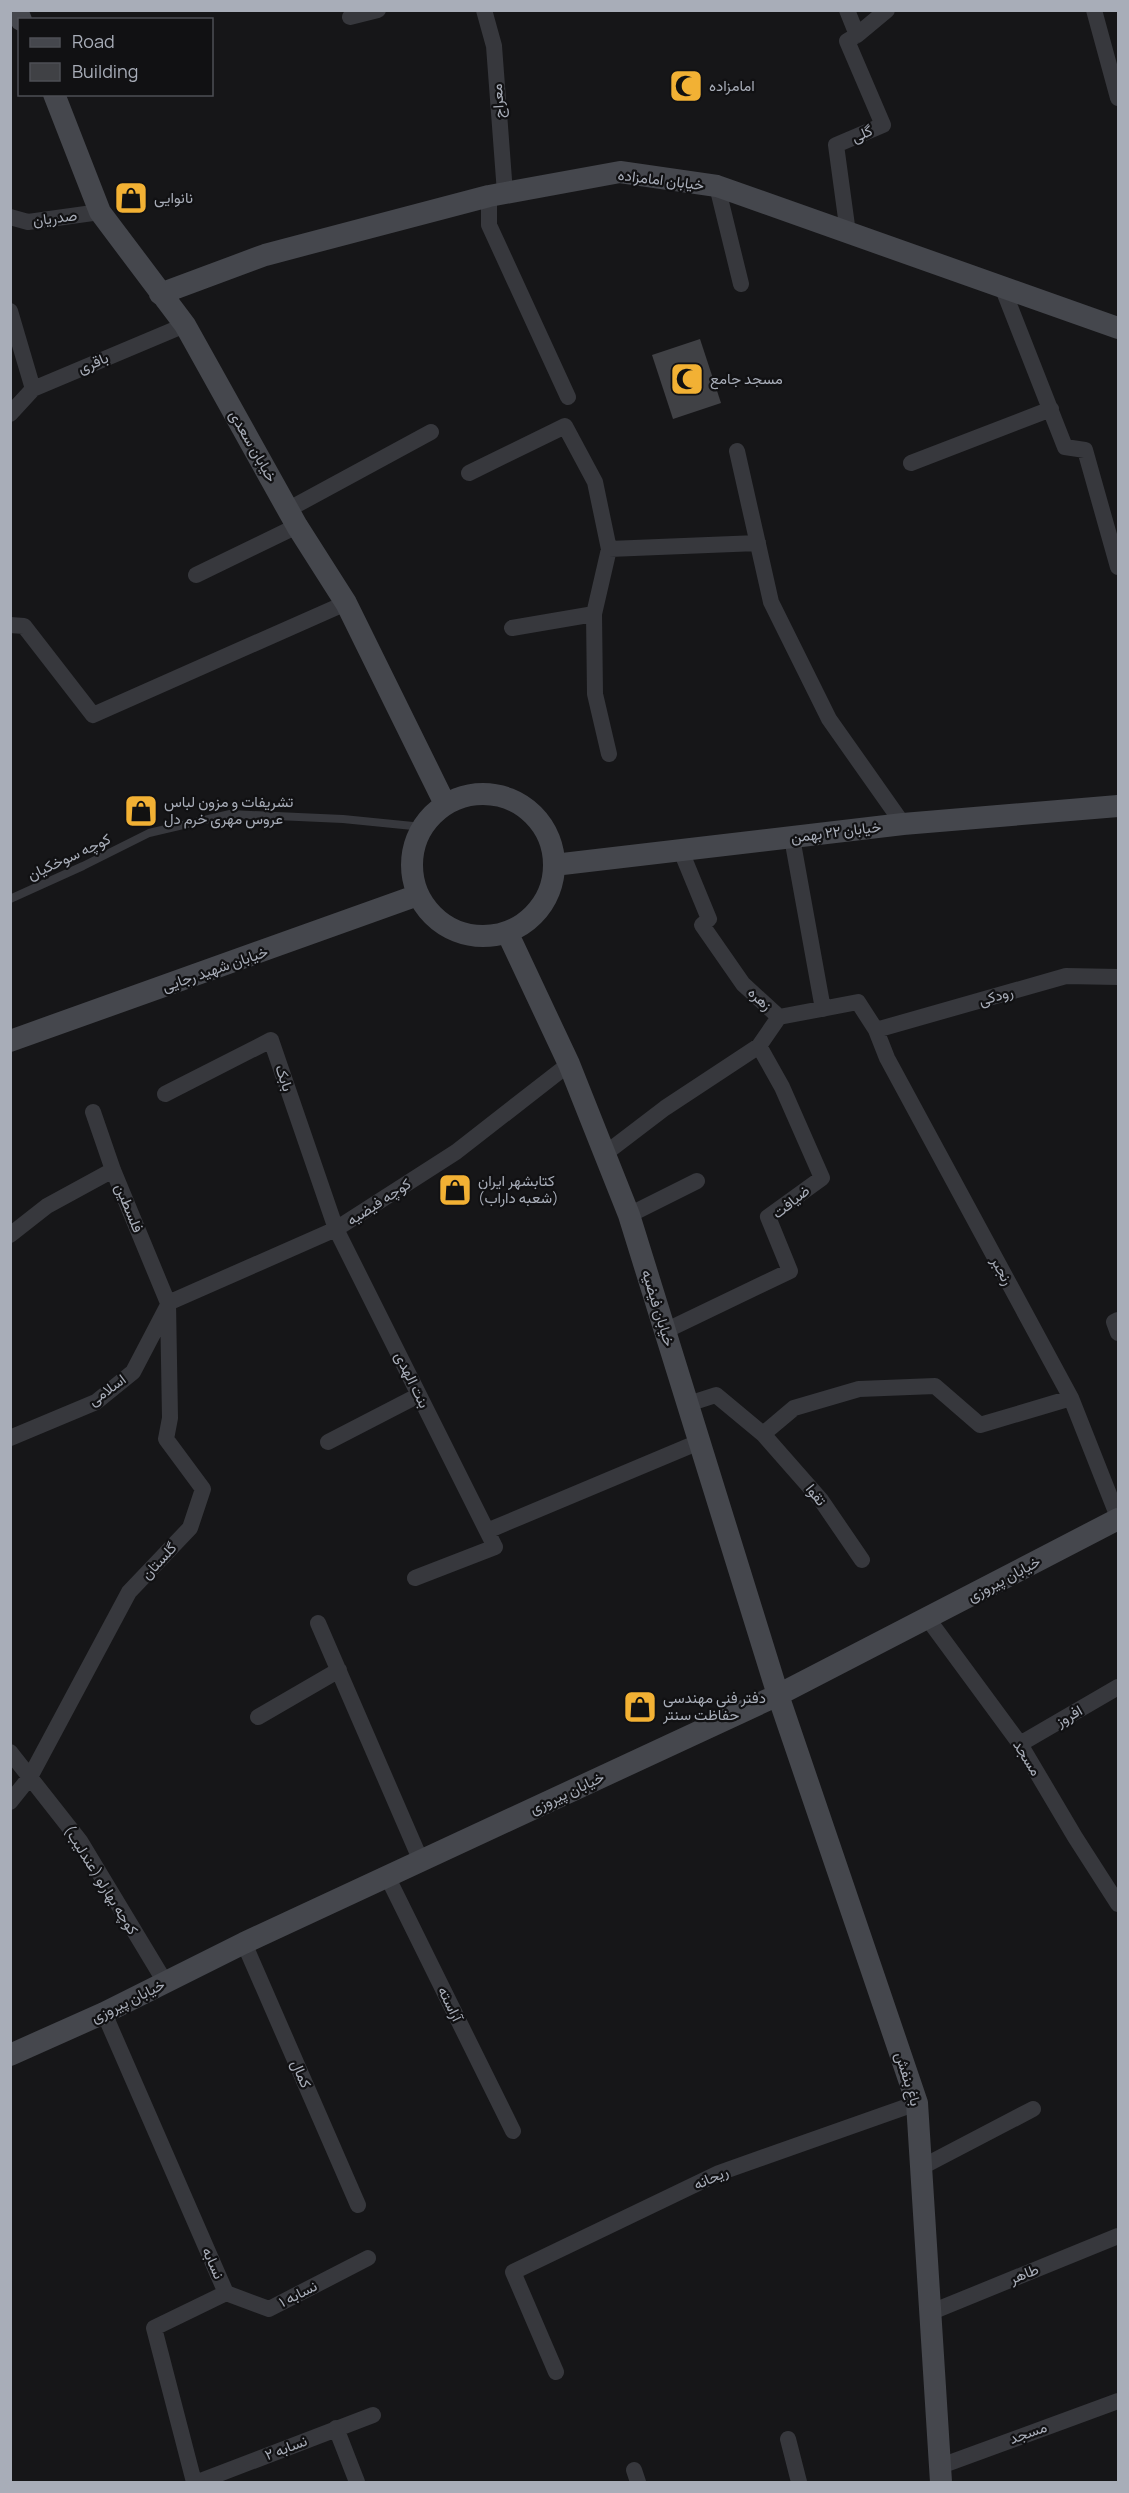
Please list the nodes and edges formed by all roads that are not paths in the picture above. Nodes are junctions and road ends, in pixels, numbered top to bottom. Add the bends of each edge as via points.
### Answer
1 (378, 10) edge
2 (484, 10) edge
3 (847, 10) edge
4 (887, 10) edge
5 (1097, 12) edge
6 (350, 17) dead end
7 (857, 35) junction
8 (55, 96) edge
9 (1119, 98) edge
10 (717, 186) junction
11 (497, 194) junction
12 (100, 212) junction
13 (10, 217) edge
14 (848, 232) junction
15 (741, 284) dead end
16 (1003, 289) junction
17 (160, 294) junction
18 (10, 310) edge
19 (184, 325) junction
20 (1119, 328) edge
21 (33, 389) junction
22 (568, 397) dead end
23 (1051, 410) junction
24 (10, 414) edge
25 (431, 432) dead end
26 (737, 451) dead end
27 (911, 463) dead end
28 (469, 472) dead end
29 (293, 518) junction
30 (758, 543) junction
31 (609, 549) junction
32 (1119, 567) edge
33 (196, 575) dead end
34 (346, 603) junction
35 (594, 614) junction
36 (10, 625) edge
37 (512, 628) dead end
38 (609, 754) dead end
39 (445, 804) junction
40 (1119, 807) edge
41 (903, 824) junction
42 (423, 826) junction
43 (792, 838) junction
44 (681, 851) junction
45 (554, 865) junction
46 (418, 895) junction
47 (10, 899) edge
48 (507, 932) junction
49 (1119, 977) edge
50 (823, 1009) junction
51 (779, 1017) junction
52 (876, 1030) junction
53 (10, 1041) edge
54 (759, 1046) junction
55 (568, 1064) junction
56 (165, 1094) dead end
57 (93, 1112) dead end
58 (606, 1153) junction
59 (113, 1170) junction
60 (697, 1181) dead end
61 (629, 1215) junction
62 (336, 1229) junction
63 (10, 1235) edge
64 (168, 1303) junction
65 (1119, 1320) edge
66 (665, 1330) junction
67 (1119, 1333) edge
68 (419, 1395) junction
69 (1071, 1398) junction
70 (687, 1404) junction
71 (763, 1434) junction
72 (10, 1438) edge
73 (328, 1442) dead end
74 (699, 1442) junction
75 (1119, 1518) edge
76 (487, 1531) junction
77 (862, 1560) dead end
78 (415, 1578) dead end
79 (928, 1618) junction
80 (318, 1623) dead end
81 (339, 1671) junction
82 (1119, 1687) edge
83 (778, 1695) junction
84 (258, 1717) dead end
85 (1020, 1744) junction
86 (10, 1752) edge
87 (30, 1777) junction
88 (10, 1802) edge
89 (421, 1861) junction
90 (387, 1876) junction
91 (1119, 1904) edge
92 (244, 1943) junction
93 (165, 1982) junction
94 (104, 2013) junction
95 (10, 2055) edge
96 (917, 2103) junction
97 (1033, 2109) dead end
98 (513, 2131) dead end
99 (920, 2168) junction
100 (358, 2205) dead end
101 (1119, 2236) edge
102 (368, 2258) dead end
103 (226, 2293) junction
104 (929, 2313) junction
105 (556, 2372) dead end
106 (1119, 2401) edge
107 (373, 2415) dead end
108 (336, 2428) junction
109 (788, 2439) dead end
110 (940, 2474) edge
111 (196, 2482) edge
112 (357, 2482) edge
113 (799, 2482) edge

1 - 6 street
2 - 11 street, معراج via 494,46
3 - 7 street, گلی
4 - 7 street
5 - 9 street
7 - 14 street, گلی via 847,40 883,125 836,145
8 - 12 main road, خیابان سعدی
10 - 11 main road, خیابان امامزاده via 620,172
10 - 14 main road, خیابان امامزاده
10 - 15 street
11 - 17 main road, خیابان امامزاده via 265,255
11 - 22 street, معراج via 489,225
12 - 13 street, صدریان via 28,222
12 - 17 main road, خیابان سعدی
14 - 16 main road, خیابان امامزاده
16 - 20 main road, خیابان امامزاده
16 - 23 street
17 - 19 main road, خیابان سعدی
18 - 21 street
19 - 21 street, باقری
19 - 29 main road, خیابان سعدی
21 - 24 street, باقری
23 - 27 street
23 - 32 street via 1065,447 1085,450
25 - 29 street
26 - 30 street
28 - 31 street via 565,426 595,482
29 - 33 street
29 - 34 main road, خیابان سعدی
30 - 31 street
30 - 41 street via 771,602 829,719
31 - 35 street
34 - 36 street via 93,714 24,626
34 - 39 main road, خیابان سعدی
35 - 37 street
35 - 38 street via 595,694
39 - 42 main road
39 - 45 main road via 465,796 487,794 508,798 541,824 551,843
40 - 41 main road, خیابان ۲۲ بهمن
41 - 43 main road, خیابان ۲۲ بهمن
42 - 46 main road via 412,853
42 - 47 lane, کوچه سوخکیان via 230,814 149,833
43 - 44 main road, خیابان ۲۲ بهمن
43 - 50 street
44 - 45 main road, خیابان ۲۲ بهمن
44 - 51 street, زهره via 709,919 702,925 743,984
45 - 48 main road via 549,890 536,913
46 - 48 main road via 430,913 465,934
46 - 53 main road, خیابان شهید رجایی
48 - 55 main road, خیابان فیضیه
49 - 52 street, رودکی via 1066,976
50 - 51 street
50 - 52 street, رنجبر via 858,1002
51 - 54 street, زهره
52 - 69 street, رنجبر via 887,1058
54 - 58 street, زهره via 665,1108
54 - 66 street, ضیافت via 822,1178 768,1216 790,1271
55 - 58 main road, خیابان فیضیه
55 - 62 street, کوچه فیضیه via 456,1152
56 - 62 street, بابک via 271,1040
57 - 59 street, فلسطین
58 - 61 main road, خیابان فیضیه
59 - 63 street via 47,1206
59 - 64 street, فلسطین
60 - 61 street
61 - 66 main road, خیابان فیضیه
62 - 64 street, کوچه فیضیه
62 - 68 street, بنت الهدی
64 - 72 street, اسلامی via 133,1372 96,1402
64 - 87 street, گلستان via 170,1418 166,1439 203,1489 190,1527 129,1592
65 - 67 street via 1114,1322
66 - 70 main road, خیابان فیضیه
68 - 73 street
68 - 76 street, بنت الهدی
69 - 71 street via 980,1425 935,1386 859,1389 794,1408
69 - 75 street, رنجبر
70 - 71 street, تقوا via 716,1395
70 - 74 main road, خیابان فیضیه
71 - 77 street, تقوا via 821,1500
74 - 76 street
74 - 83 main road, خیابان فیضیه
75 - 79 main road, خیابان پیروزی
76 - 78 street via 495,1547
79 - 83 main road, خیابان پیروزی
79 - 85 street, مسجد
80 - 81 street
81 - 84 street
81 - 89 street
82 - 85 street, افروز
83 - 89 main road, خیابان پیروزی
83 - 96 main road, باغ بنفش
85 - 91 street, مسجد
86 - 87 street, کوچه بهارلو (عندلیب)
87 - 88 street, گلستان
87 - 93 street, کوچه بهارلو (عندلیب) via 80,1841
89 - 90 main road, خیابان پیروزی
90 - 92 main road, خیابان پیروزی
90 - 98 street, آراسته
92 - 93 main road, خیابان پیروزی
92 - 100 street, کمال
93 - 94 main road, خیابان پیروزی
94 - 95 main road, خیابان پیروزی
94 - 103 street, نسابه
96 - 99 main road, باغ بنفش
96 - 105 street, ریحانه via 719,2173 513,2272
97 - 99 street
99 - 104 main road, باغ بنفش
101 - 104 street, طاهر
102 - 103 street, نسابه ۱ via 269,2309
103 - 111 street, نسابه via 154,2328
104 - 110 main road, باغ بنفش
106 - 110 street, مسجد
107 - 108 street, نسابه ۲
108 - 111 street, نسابه ۲
108 - 112 street
109 - 113 street

